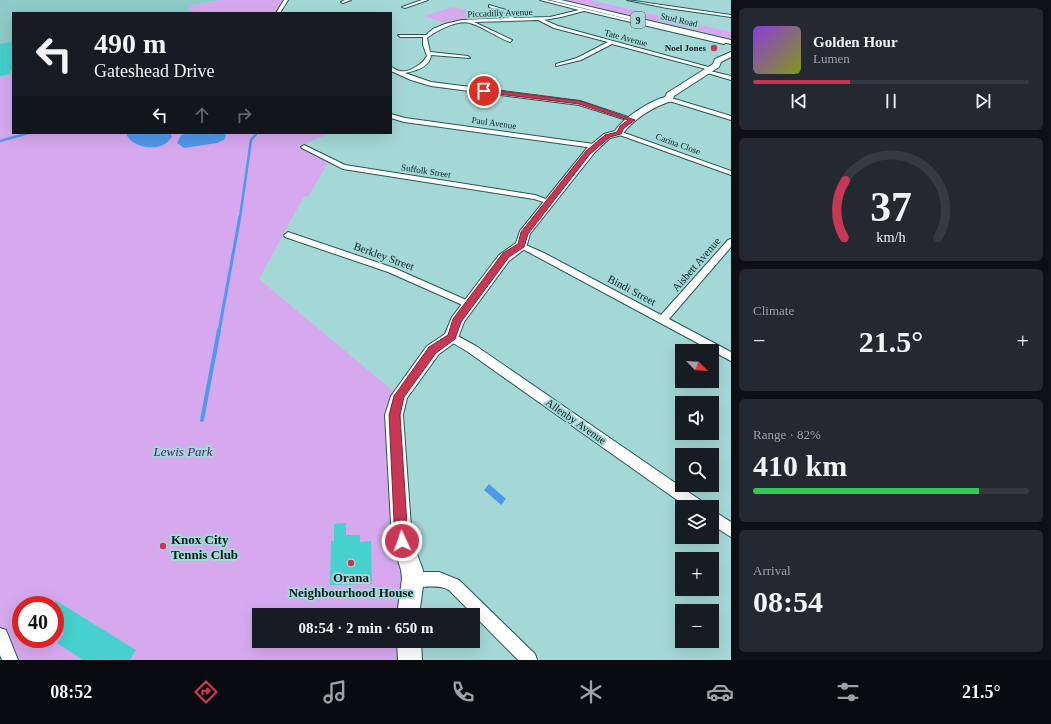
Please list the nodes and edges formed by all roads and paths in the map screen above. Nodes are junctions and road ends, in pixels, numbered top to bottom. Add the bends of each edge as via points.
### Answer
1 (26, 0) edge
2 (36, 0) edge
3 (286, 0) edge
4 (349, 0) edge
5 (426, 0) edge
6 (542, 0) edge
7 (553, 0) edge
8 (562, 0) edge
9 (629, 0) edge
10 (658, 0) edge
11 (343, 2) dead end
12 (648, 4) junction
13 (490, 6) dead end
14 (404, 7) dead end
15 (583, 10) junction
16 (279, 12) edge
17 (731, 16) edge
18 (514, 19) junction
19 (539, 19) junction
20 (470, 21) junction
21 (400, 36) dead end
22 (426, 36) junction
23 (713, 39) junction
24 (510, 41) dead end
25 (612, 42) junction
26 (728, 42) edge
27 (429, 53) junction
28 (731, 54) edge
29 (468, 57) dead end
30 (558, 65) dead end
31 (392, 70) edge
32 (708, 70) junction
33 (401, 74) junction
34 (731, 78) edge
35 (668, 99) junction
36 (392, 116) edge
37 (731, 118) edge
38 (632, 120) junction
39 (619, 133) junction
40 (594, 146) junction
41 (304, 147) dead end
42 (730, 173) edge
43 (550, 202) junction
44 (288, 235) dead end
45 (731, 242) edge
46 (521, 246) junction
47 (470, 305) junction
48 (663, 320) junction
49 (452, 337) junction
50 (731, 357) edge
51 (688, 500) edge
52 (719, 521) edge
53 (731, 530) edge
54 (413, 579) junction
55 (409, 608) edge
56 (0, 636) edge
57 (409, 648) edge
58 (10, 660) edge
59 (410, 660) edge
60 (529, 660) edge

1 - 2 street
3 - 16 street
4 - 11 street
5 - 14 street
6 - 15 street
7 - 23 main road, Stud Road / 9
8 - 26 main road, Stud Road / 9
9 - 12 street
10 - 12 street
12 - 17 street
13 - 18 street via 505,11
15 - 19 street, Piccadilly Avenue
15 - 23 street
18 - 19 street, Piccadilly Avenue
18 - 20 street, Piccadilly Avenue
19 - 25 street, Tate Avenue via 556,27
20 - 22 street, Piccadilly Avenue via 445,26
20 - 24 street
21 - 22 street
22 - 27 street via 425,45
23 - 26 main road, Stud Road / 9
25 - 30 street via 579,59
25 - 32 street, Tate Avenue
27 - 29 street
27 - 33 street via 424,64
28 - 32 street
31 - 33 street
32 - 34 street, Tate Avenue
32 - 35 street via 670,95
33 - 38 street via 438,85 580,102
35 - 37 street
35 - 38 street via 658,102
36 - 40 street, Paul Avenue
38 - 39 street via 622,127
39 - 40 street via 608,136
39 - 42 street, Carina Close
40 - 43 street
41 - 43 street, Suffolk Street via 343,167
43 - 46 street via 524,234
44 - 47 street, Berkley Street via 391,270
45 - 48 street, Aisbett Avenue
46 - 47 street via 506,255
46 - 48 street, Bindi Street
47 - 49 street via 457,321
48 - 50 street, Bindi Street
49 - 51 street, Allenby Avenue
49 - 54 street via 432,350 402,391 395,408 402,547 411,567
52 - 53 street
54 - 55 street
54 - 60 street via 447,580
56 - 58 street
57 - 59 street

